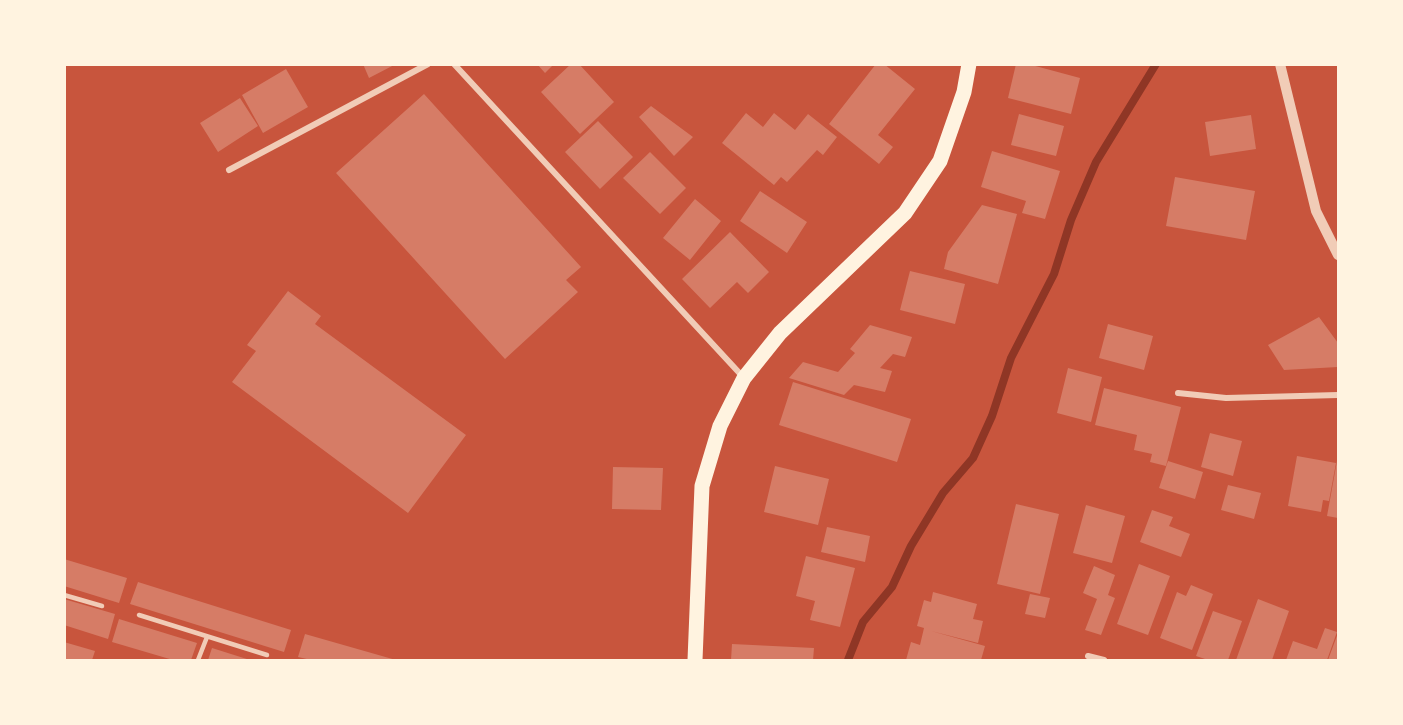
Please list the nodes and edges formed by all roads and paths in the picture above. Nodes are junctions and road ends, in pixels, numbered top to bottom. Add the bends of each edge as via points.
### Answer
1 (428, 64) edge
2 (454, 64) edge
3 (969, 64) edge
4 (1280, 64) edge
5 (229, 170) dead end
6 (1338, 255) edge
7 (744, 378) junction
8 (1178, 393) dead end
9 (1338, 395) edge
10 (64, 595) edge
11 (102, 606) dead end
12 (139, 615) dead end
13 (207, 637) junction
14 (267, 655) dead end
15 (1088, 656) dead end
16 (198, 660) edge
17 (695, 660) edge
18 (1104, 660) edge

1 - 5 street
2 - 7 street
3 - 7 main road via 964,92 940,161 906,213 780,333
4 - 6 street via 1317,211
7 - 17 main road via 720,426 702,486
8 - 9 street via 1226,398
10 - 11 lane
12 - 13 lane
13 - 14 lane
13 - 16 lane
15 - 18 street

